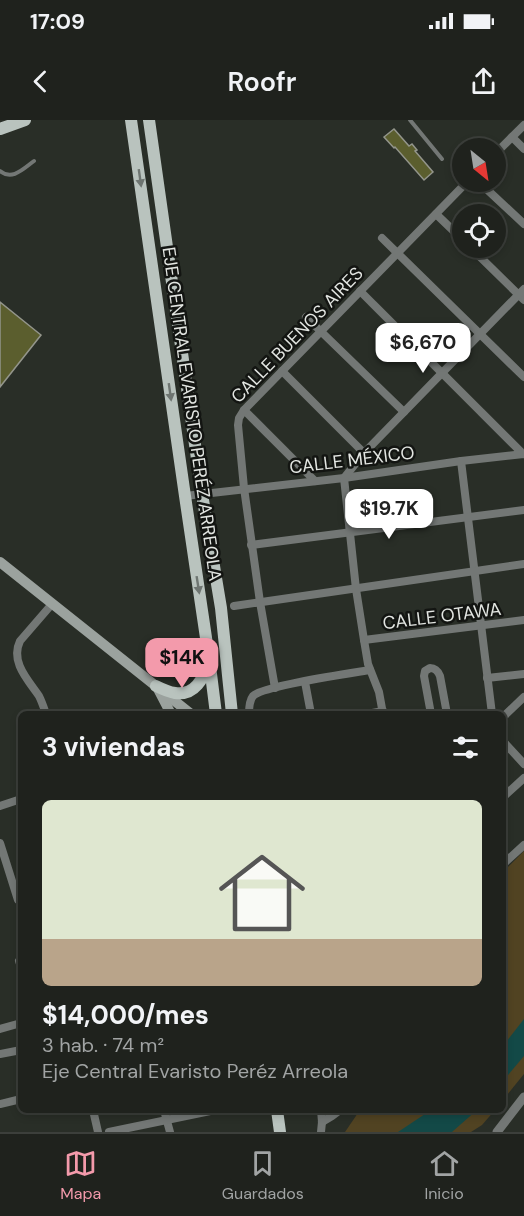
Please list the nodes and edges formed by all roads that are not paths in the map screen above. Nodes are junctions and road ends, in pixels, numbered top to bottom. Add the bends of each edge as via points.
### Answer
1 (26, 120) edge
2 (131, 120) edge
3 (148, 120) edge
4 (410, 120) edge
5 (524, 125) edge
6 (0, 129) edge
7 (512, 137) junction
8 (506, 143) edge
9 (524, 149) edge
10 (442, 159) dead end
11 (34, 161) dead end
12 (0, 171) edge
13 (457, 192) edge
14 (490, 192) edge
15 (436, 214) junction
16 (524, 224) edge
17 (452, 229) edge
18 (382, 238) dead end
19 (397, 252) junction
20 (482, 258) edge
21 (360, 291) junction
22 (522, 295) edge
23 (306, 317) dead end
24 (320, 331) junction
25 (481, 334) junction
26 (182, 350) junction
27 (165, 352) junction
28 (282, 371) junction
29 (442, 373) junction
30 (524, 377) edge
31 (244, 410) junction
32 (404, 412) junction
33 (364, 453) junction
34 (524, 454) edge
35 (461, 461) junction
36 (344, 478) junction
37 (315, 481) junction
38 (244, 489) junction
39 (202, 494) junction
40 (185, 496) junction
41 (524, 510) edge
42 (467, 516) junction
43 (350, 532) junction
44 (251, 545) junction
45 (0, 562) edge
46 (524, 564) edge
47 (474, 571) junction
48 (357, 589) junction
49 (260, 602) junction
50 (52, 604) junction
51 (234, 606) dead end
52 (524, 620) edge
53 (480, 626) junction
54 (364, 640) junction
55 (209, 658) junction
56 (370, 670) junction
57 (524, 674) edge
58 (487, 678) junction
59 (305, 682) junction
60 (156, 686) junction
61 (275, 688) junction
62 (524, 697) edge
63 (45, 711) edge
64 (169, 711) edge
65 (187, 711) edge
66 (216, 711) edge
67 (232, 711) edge
68 (249, 711) edge
69 (310, 711) edge
70 (383, 711) edge
71 (430, 711) edge
72 (446, 711) edge
73 (492, 711) edge
74 (506, 714) edge
75 (506, 744) edge
76 (524, 764) edge
77 (524, 777) edge
78 (506, 794) edge
79 (18, 800) edge
80 (0, 806) edge
81 (0, 843) edge
82 (524, 844) edge
83 (506, 861) edge
84 (18, 900) dead end
85 (18, 1024) edge
86 (0, 1029) edge
87 (18, 1051) edge
88 (0, 1054) edge
89 (524, 1097) edge
90 (18, 1101) edge
91 (0, 1104) edge
92 (94, 1113) edge
93 (164, 1113) edge
94 (198, 1113) edge
95 (321, 1113) edge
96 (336, 1113) edge
97 (165, 1119) junction
98 (322, 1122) junction
99 (98, 1132) edge
100 (110, 1132) edge
101 (170, 1132) edge
102 (321, 1132) edge
103 (497, 1132) edge

1 - 6 main road
2 -> 27 main road, EJE CENTRAL EVARISTO PERÉZ ARREOLA
3 - 26 main road, EJE CENTRAL EVARISTO PERÉZ ARREOLA
4 - 10 lane
5 - 7 street
7 - 8 street
7 - 9 street
11 - 12 lane via 10,176
13 - 15 street, CALLE BUENOS AIRES
14 - 16 street
15 - 17 street
15 - 19 street, CALLE BUENOS AIRES
18 - 19 street
19 - 21 street, CALLE BUENOS AIRES
19 - 25 street
20 - 22 street
21 - 24 street, CALLE BUENOS AIRES
21 - 29 street
22 - 25 street
23 - 24 street
24 - 28 street, CALLE BUENOS AIRES
24 - 32 street
25 - 29 street
25 - 30 street
26 - 27 main road
26 - 39 main road, EJE CENTRAL EVARISTO PERÉZ ARREOLA
27 -> 40 main road, EJE CENTRAL EVARISTO PERÉZ ARREOLA
28 - 31 street, CALLE BUENOS AIRES
28 - 33 street
29 - 32 street
29 - 34 street
31 - 37 street
31 - 38 street, CALLE BUENOS AIRES via 238,425
32 - 33 street
33 - 36 street
34 - 35 street, CALLE MÉXICO
35 - 36 street, CALLE MÉXICO
35 - 42 street
36 - 37 street, CALLE MÉXICO
36 - 43 street
37 - 38 street, CALLE MÉXICO
38 - 39 street, CALLE MÉXICO
38 - 44 street, CALLE BUENOS AIRES
39 - 40 street, CALLE MÉXICO
39 - 67 main road, EJE CENTRAL EVARISTO PERÉZ ARREOLA via 221,608
40 -> 55 main road, EJE CENTRAL EVARISTO PERÉZ ARREOLA
41 - 42 street
42 - 43 street
42 - 47 street
43 - 44 street
43 - 48 street
44 - 49 street, CALLE BUENOS AIRES
45 - 50 main road
46 - 47 street
47 - 48 street
47 - 53 street
48 - 49 street
48 - 54 street
49 - 51 street
49 - 61 street, CALLE BUENOS AIRES
50 - 60 main road
50 - 63 street via 20,641 17,652 20,667
52 - 53 street, CALLE OTAWA
53 - 54 street, CALLE OTAWA
53 - 58 street
54 - 56 street
55 - 60 main road via 204,676 188,692 173,693
55 - 66 main road, EJE CENTRAL EVARISTO PERÉZ ARREOLA
56 - 59 street
56 - 70 street
57 - 58 street
58 - 73 street
59 - 61 street
59 - 69 street
60 - 64 main road
60 - 65 main road
61 - 68 street via 253,696
62 - 74 street
71 - 72 street via 424,676 430,668 440,676
75 - 76 street
77 - 78 street
79 - 80 street
81 - 84 street
82 - 83 street
85 - 86 street
87 - 88 street
89 - 103 street
90 - 91 street
92 - 99 street
93 - 97 street
94 - 97 street
95 - 98 street
96 - 98 street
97 - 100 street
97 - 101 street
98 - 102 street

